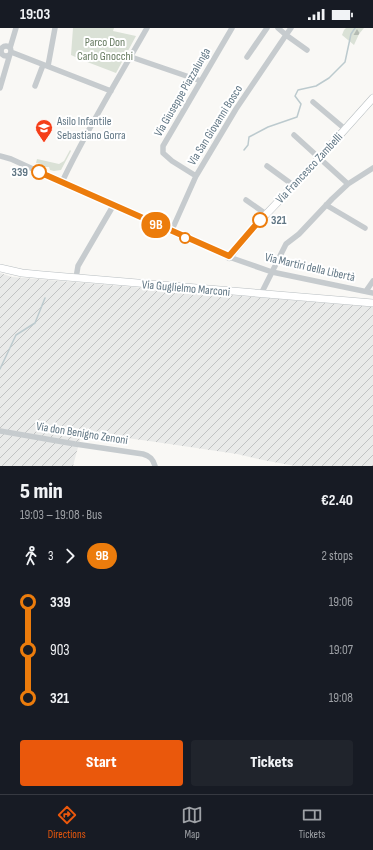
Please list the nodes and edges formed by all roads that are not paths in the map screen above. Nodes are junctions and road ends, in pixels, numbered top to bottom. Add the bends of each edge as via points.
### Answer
1 (55, 28) edge
2 (147, 28) edge
3 (232, 28) edge
4 (266, 28) edge
5 (278, 28) edge
6 (291, 28) edge
7 (15, 30) edge
8 (286, 35) junction
9 (9, 50) junction
10 (306, 50) dead end
11 (131, 57) junction
12 (246, 57) dead end
13 (45, 66) junction
14 (201, 81) junction
15 (35, 86) dead end
16 (0, 88) edge
17 (111, 91) junction
18 (373, 98) edge
19 (313, 102) dead end
20 (345, 129) junction
21 (294, 135) dead end
22 (0, 156) edge
23 (319, 158) junction
24 (266, 166) dead end
25 (372, 169) edge
26 (196, 176) junction
27 (62, 182) junction
28 (348, 184) junction
29 (293, 185) junction
30 (246, 200) dead end
31 (326, 205) junction
32 (113, 206) junction
33 (266, 214) junction
34 (364, 228) dead end
35 (171, 232) junction
36 (229, 256) junction
37 (0, 268) edge
38 (272, 272) junction
39 (76, 278) junction
40 (373, 281) edge
41 (366, 291) junction
42 (373, 293) edge
43 (261, 294) junction
44 (373, 303) edge
45 (0, 431) edge
46 (155, 466) edge

1 - 13 street
2 - 11 street
3 - 14 street, Via Giuseppe Piazzalunga
4 - 12 street
5 - 8 street
6 - 8 street, Via San Giovanni Bosco
7 - 9 street
8 - 10 street
8 - 26 street, Via San Giovanni Bosco via 236,108
9 - 13 street
9 - 16 street
11 - 14 street
11 - 17 street
13 - 15 street
13 - 17 street
14 - 26 street, Via Giuseppe Piazzalunga via 163,146 163,153
17 - 27 street
18 - 20 main road, Via Francesco Zambelli
19 - 20 street
20 - 23 main road, Via Francesco Zambelli
21 - 23 street
22 - 27 street, Via Martiri della Libertà
23 - 28 street
23 - 29 main road, Via Francesco Zambelli
24 - 29 street
25 - 28 street
26 - 35 street, Via San Giovanni Bosco
27 - 32 street, Via Martiri della Libertà
28 - 31 street
29 - 33 main road, Via Francesco Zambelli
30 - 33 street
31 - 34 street
31 - 38 street via 286,244
32 - 35 street, Via Martiri della Libertà
32 - 39 street via 78,266
33 - 36 main road, Via Francesco Zambelli
35 - 36 street, Via Martiri della Libertà
36 - 38 street, Via Martiri della Libertà
37 - 39 main road, Via Guglielmo Marconi
38 - 41 street, Via Martiri della Libertà
38 - 43 street
39 - 43 main road, Via Guglielmo Marconi
40 - 41 street
41 - 42 street, Via Martiri della Libertà
43 - 44 main road, Via Guglielmo Marconi
45 - 46 street, Via don Benigno Zenoni via 143,454 153,459

